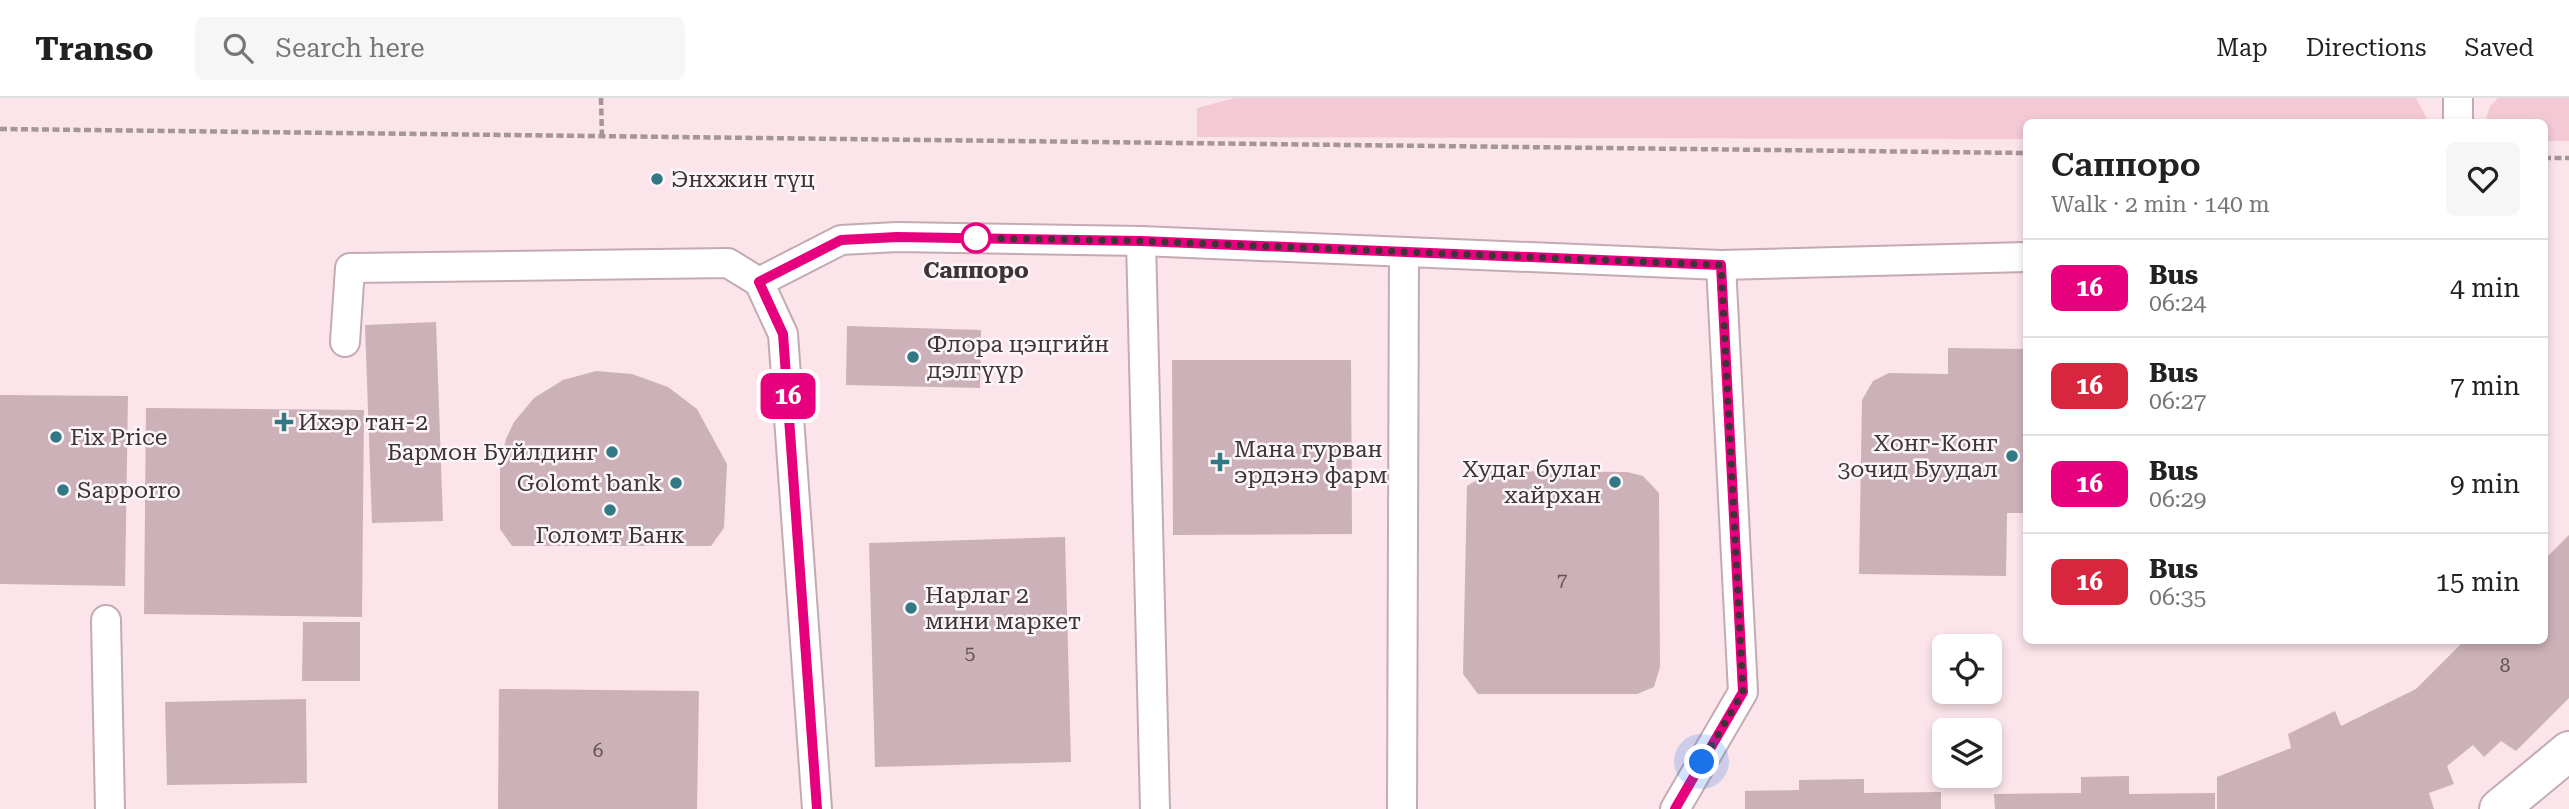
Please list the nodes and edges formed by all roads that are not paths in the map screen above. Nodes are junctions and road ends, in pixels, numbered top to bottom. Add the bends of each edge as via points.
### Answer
1 (2458, 98) edge
2 (2458, 119) edge
3 (1141, 241) junction
4 (1404, 252) junction
5 (2023, 257) edge
6 (1721, 265) junction
7 (759, 282) junction
8 (345, 342) dead end
9 (106, 620) dead end
10 (2569, 751) edge
11 (110, 809) edge
12 (817, 809) edge
13 (1154, 809) edge
14 (1402, 809) edge
15 (1675, 809) edge
16 (2499, 809) edge

1 - 2 lane
3 - 4 lane
3 - 7 lane via 841,240
3 - 13 lane
4 - 6 lane
4 - 14 lane
5 - 6 lane
6 - 15 lane via 1743,692
7 - 8 lane via 728,263 350,268
7 - 12 lane via 783,334
9 - 11 lane
10 - 16 street

